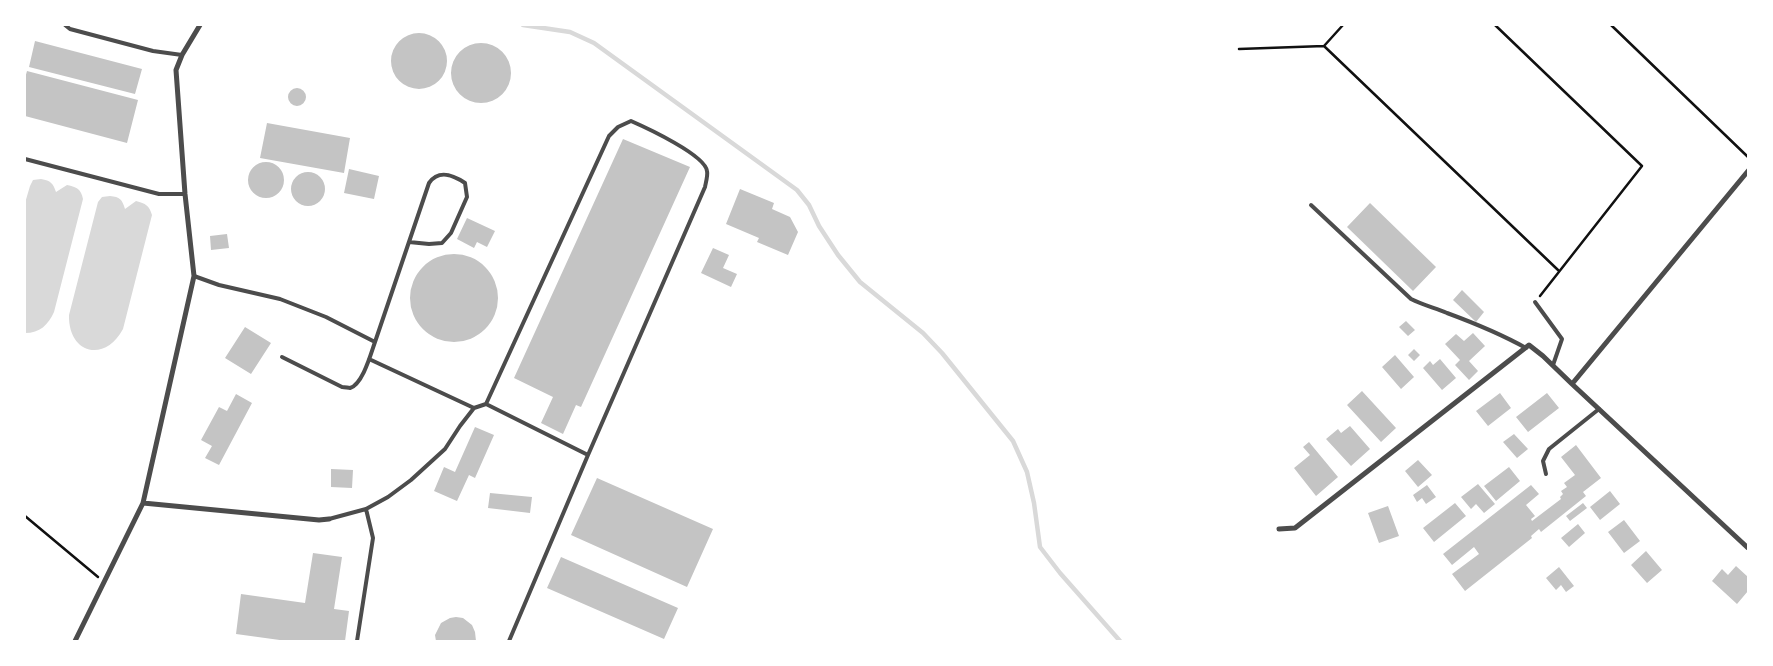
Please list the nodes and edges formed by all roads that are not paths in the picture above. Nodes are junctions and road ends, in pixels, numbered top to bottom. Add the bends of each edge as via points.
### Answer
1 (65, 25) edge
2 (200, 25) edge
3 (182, 55) junction
4 (25, 159) edge
5 (1748, 171) edge
6 (185, 194) junction
7 (1311, 205) dead end
8 (409, 242) junction
9 (194, 276) junction
10 (1535, 302) road end
11 (375, 342) junction
12 (1526, 348) junction
13 (282, 358) dead end
14 (369, 359) junction
15 (1553, 365) junction
16 (1572, 384) junction
17 (486, 404) junction
18 (474, 408) junction
19 (1599, 410) junction
20 (588, 456) junction
21 (1546, 474) dead end
22 (143, 503) junction
23 (366, 509) junction
24 (329, 519) joint
25 (1279, 529) dead end
26 (1748, 548) edge
27 (75, 641) edge
28 (357, 641) edge
29 (509, 641) edge

1 - 3 lane via 154,51
2 - 3 street
3 - 6 street via 176,70
4 - 6 lane via 159,194
5 - 16 street
6 - 9 street
7 - 12 lane via 1411,299 1503,335
8 - 8 lane via 433,178 444,174 455,176 465,184 467,196 451,234 442,242
8 - 11 lane
9 - 11 lane via 280,298
9 - 22 street
10 - 15 lane via 1562,340
11 - 14 lane
12 - 15 street via 1529,345
12 - 25 street via 1295,528
13 - 14 lane via 350,388 358,382
14 - 18 lane
15 - 16 street
16 - 19 street
17 - 18 lane
17 - 20 lane
17 - 20 lane via 609,136 631,121 651,130 701,159 707,170 705,187
18 - 23 lane via 445,449 388,497
19 - 21 lane via 1550,449 1543,461
19 - 26 street
20 - 29 lane
22 - 24 street
22 - 27 street
23 - 24 lane
23 - 28 lane via 374,538

